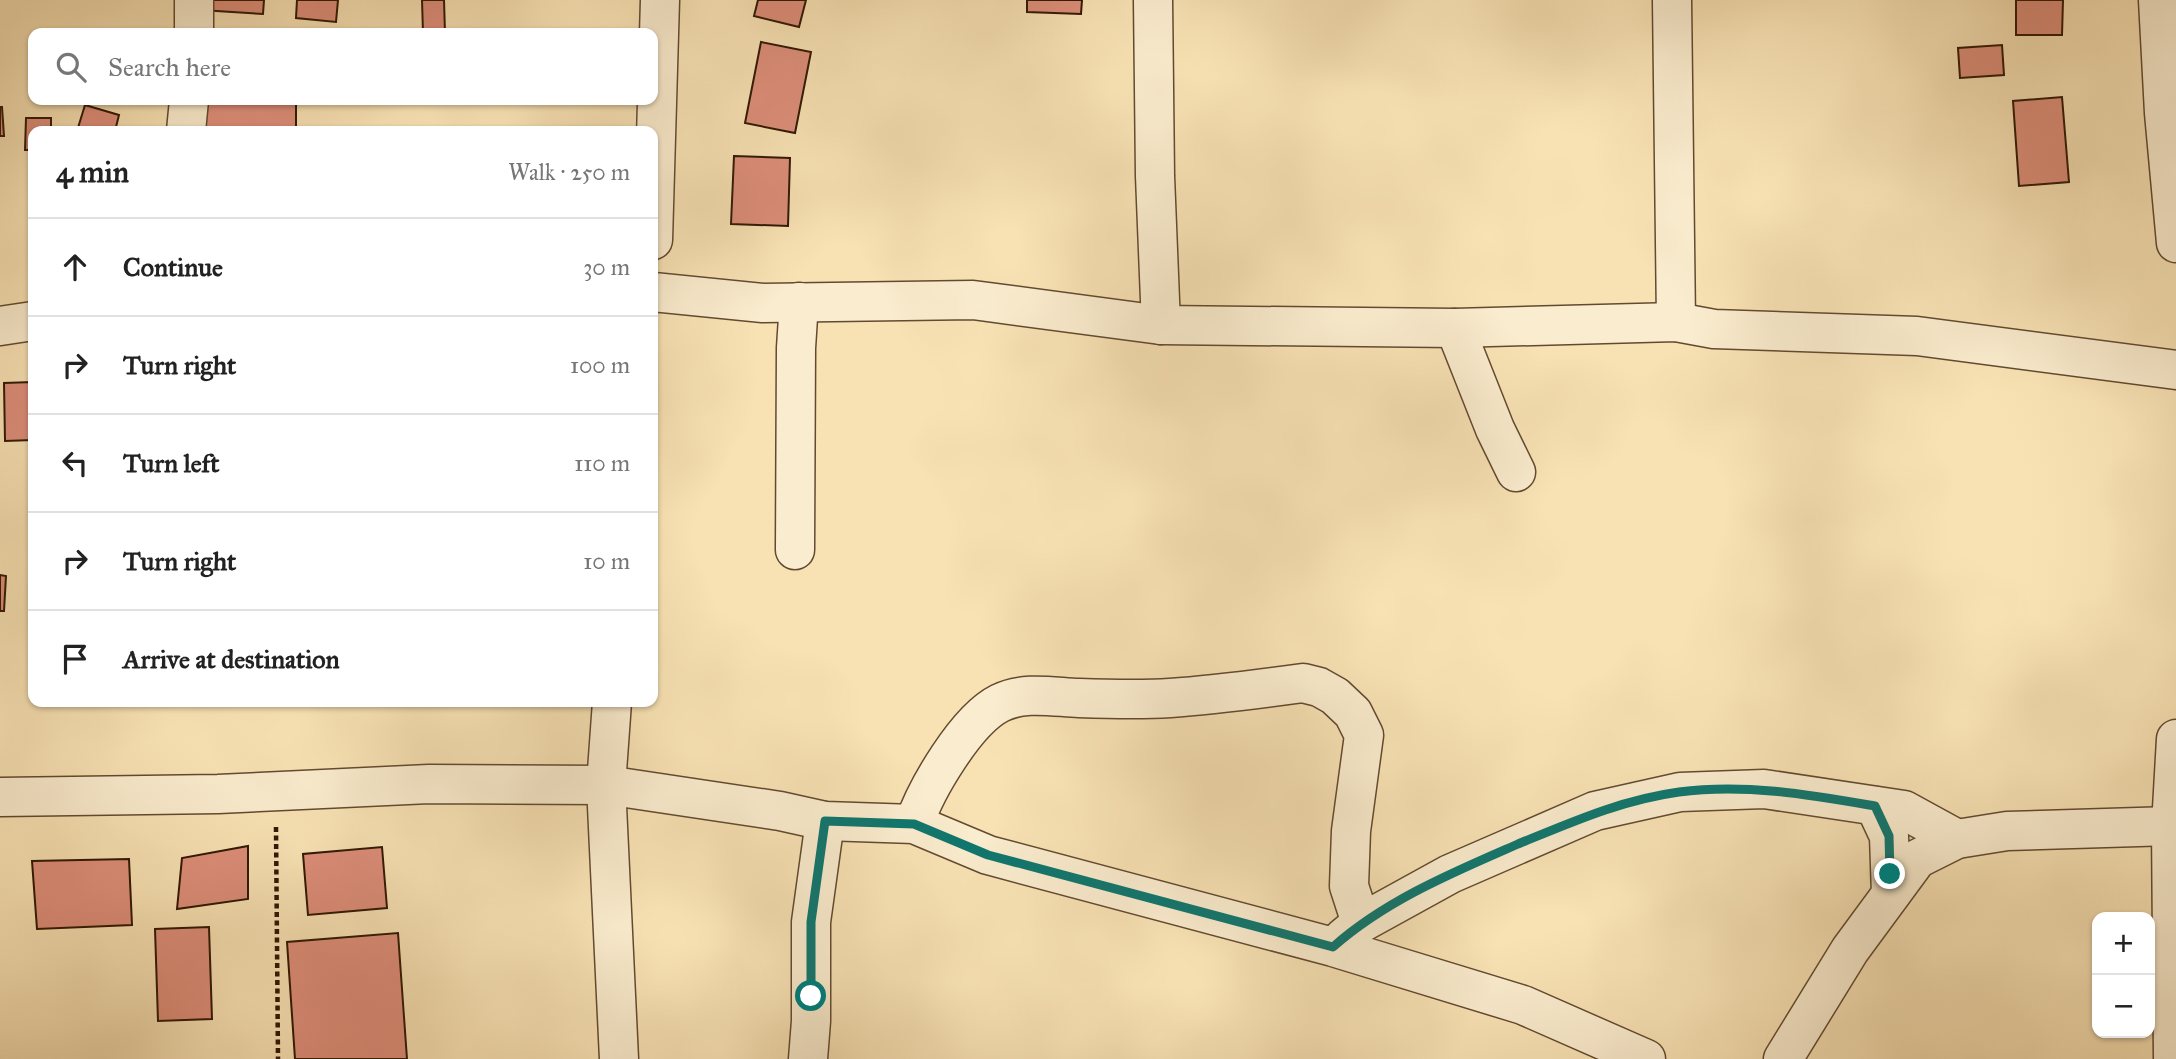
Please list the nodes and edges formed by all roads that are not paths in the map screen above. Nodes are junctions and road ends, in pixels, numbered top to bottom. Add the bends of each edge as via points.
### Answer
1 (194, 0) edge
2 (660, 0) edge
3 (1153, 0) edge
4 (1672, 0) edge
5 (2158, 0) edge
6 (194, 28) edge
7 (658, 69) edge
8 (189, 105) edge
9 (657, 105) edge
10 (186, 126) edge
11 (656, 126) edge
12 (2176, 243) edge
13 (658, 292) edge
14 (799, 302) junction
15 (28, 322) edge
16 (1676, 322) junction
17 (1161, 325) junction
18 (0, 326) edge
19 (1455, 328) junction
20 (2176, 370) edge
21 (1516, 472) dead end
22 (795, 550) dead end
23 (612, 707) edge
24 (2176, 738) edge
25 (606, 785) junction
26 (0, 797) edge
27 (1875, 806) junction
28 (825, 821) junction
29 (914, 824) junction
30 (2173, 827) edge
31 (1957, 839) junction
32 (1891, 894) junction
33 (1347, 935) junction
34 (619, 1059) edge
35 (808, 1059) edge
36 (1646, 1059) edge
37 (1783, 1059) edge
38 (2173, 1059) edge

1 - 6 street
2 - 7 street
3 - 17 street
4 - 16 street
5 - 12 street
8 - 10 street
9 - 11 street
13 - 14 street
14 - 17 street via 973,300
14 - 22 street
15 - 18 street
16 - 19 street
16 - 20 street via 1714,329 1917,336
17 - 19 street
19 - 21 street
23 - 25 street
24 - 30 street
25 - 26 street via 429,784 218,794
25 - 28 street
25 - 34 street
27 - 31 street via 1904,810
27 - 32 street via 1889,836
27 - 33 street via 1764,789 1680,792 1595,811 1450,874
28 - 29 street
28 - 35 street via 811,922
29 - 33 street via 988,855
29 - 33 street via 922,800 944,765 971,727 999,703 1025,696 1169,698 1303,683 1319,687 1353,713 1364,735 1351,831
30 - 31 street via 2007,831
30 - 38 street
31 - 32 street via 1917,859
32 - 37 street via 1850,950
33 - 36 street

